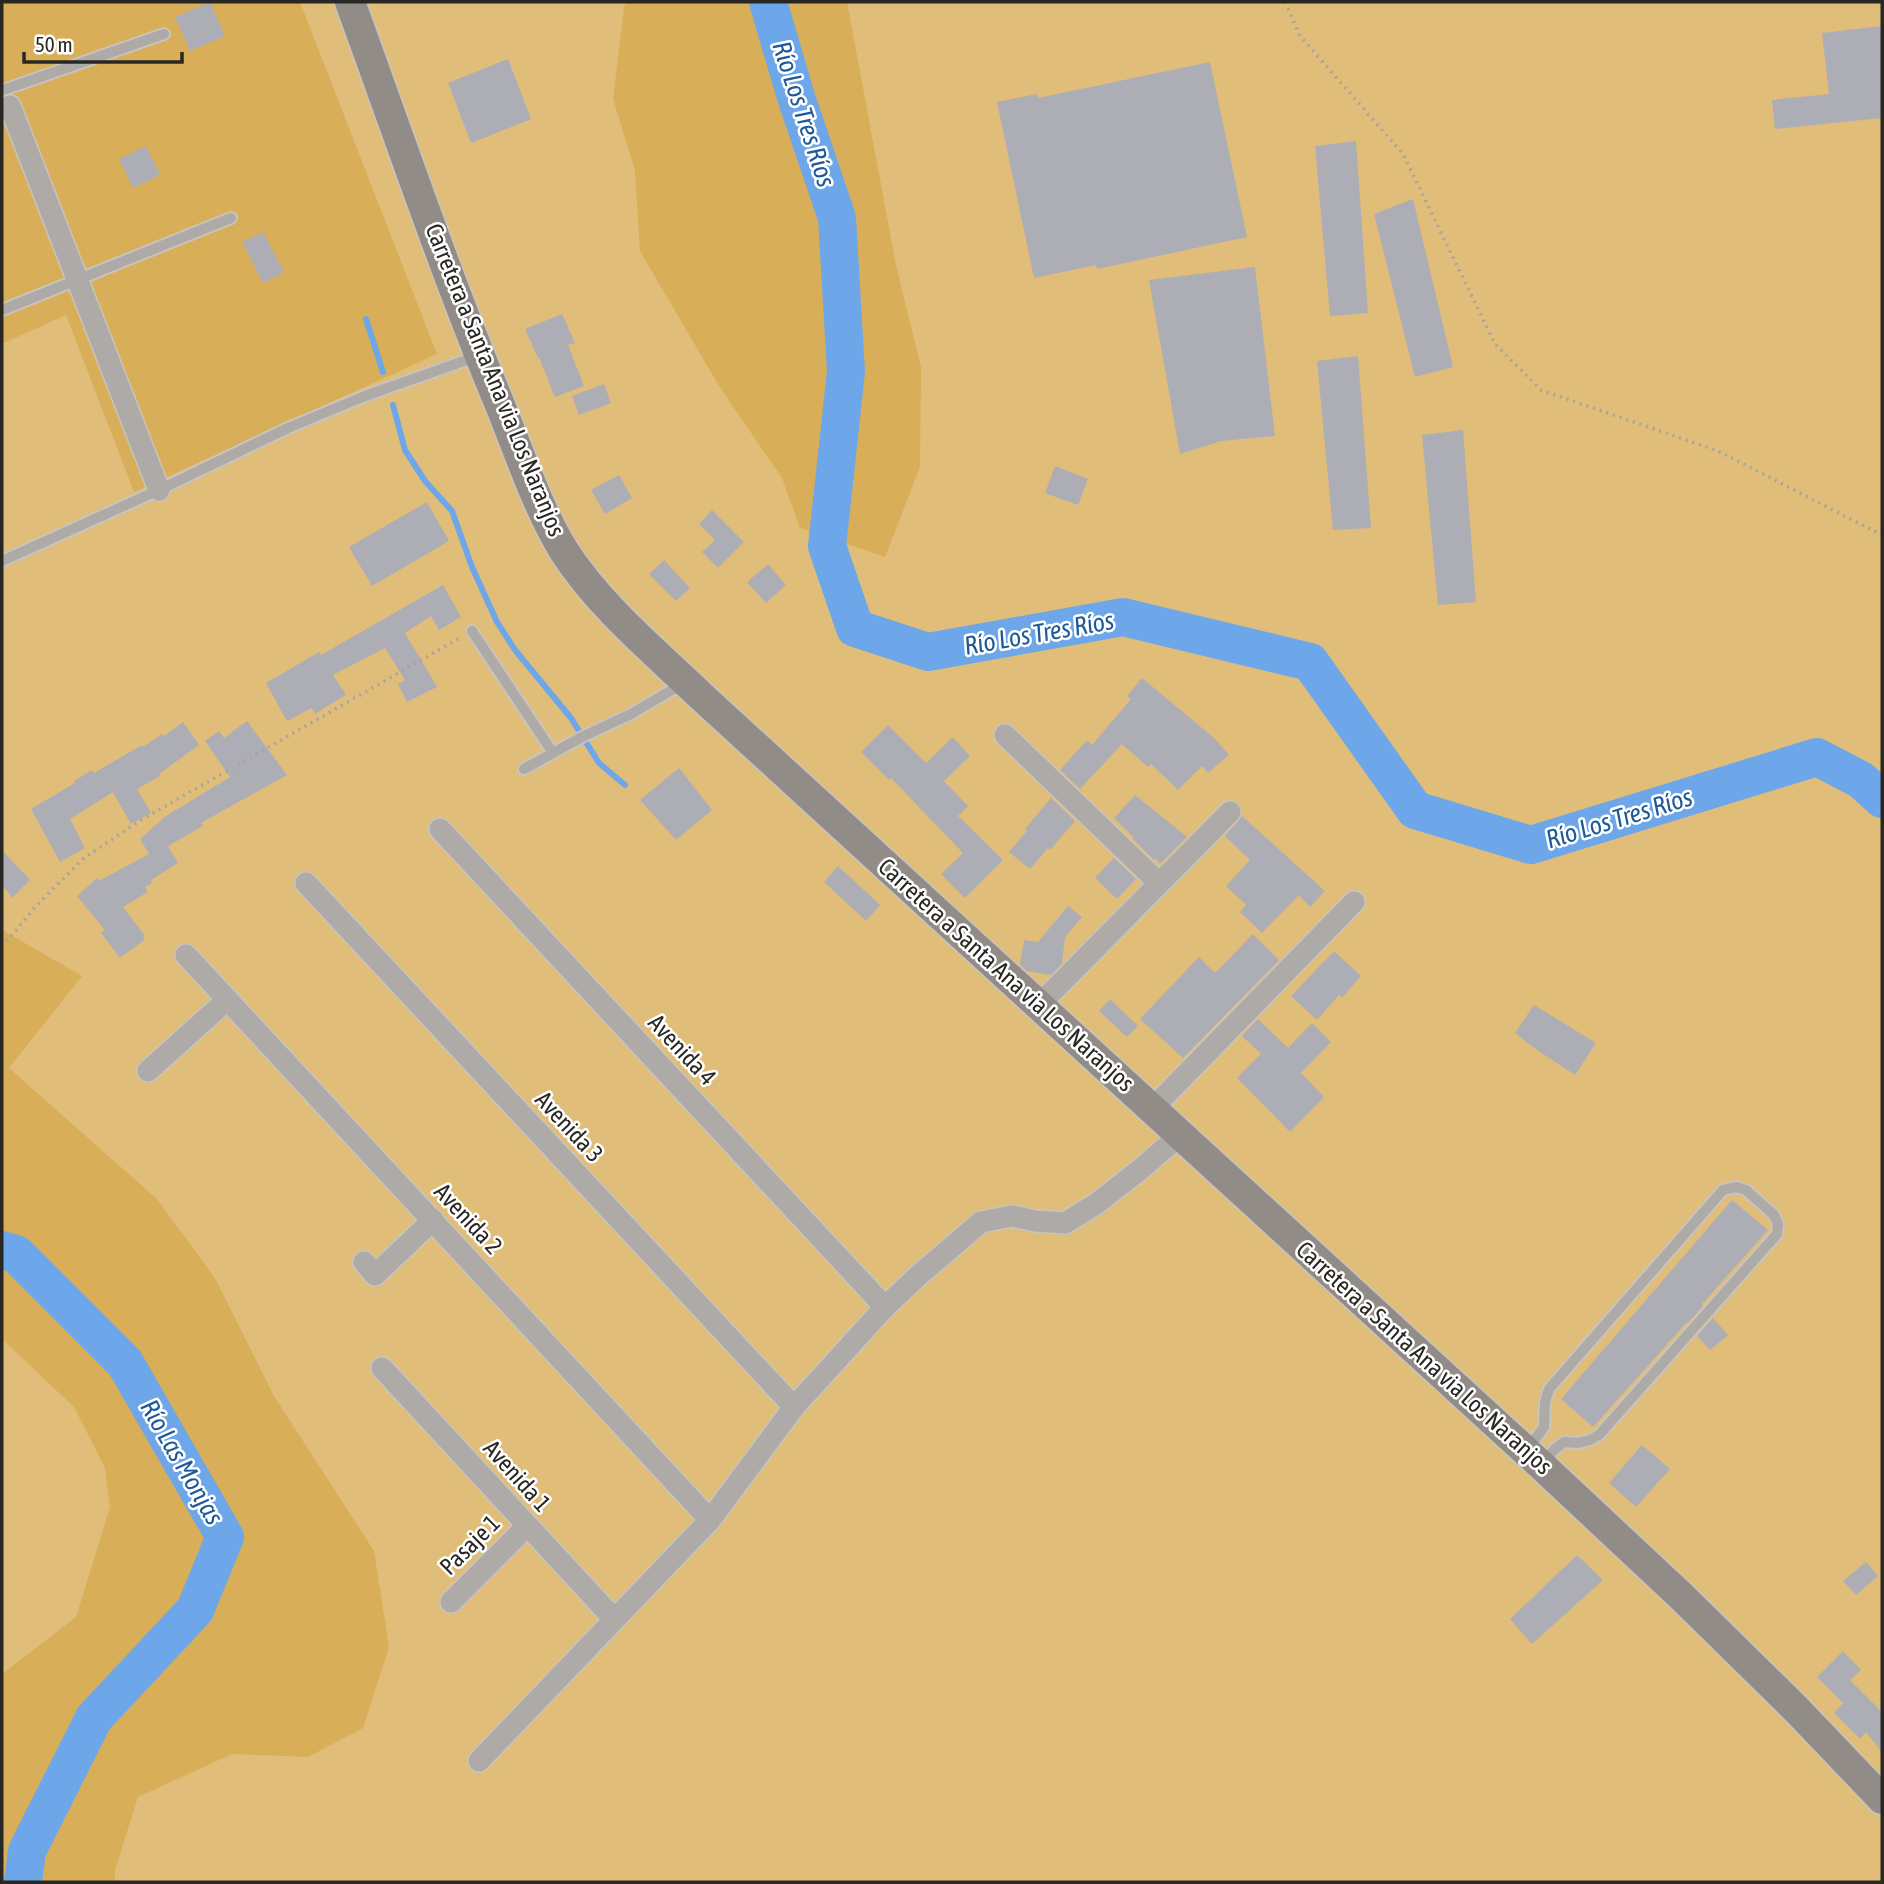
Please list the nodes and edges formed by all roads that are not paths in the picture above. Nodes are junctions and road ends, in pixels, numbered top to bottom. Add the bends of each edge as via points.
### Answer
1 (350, 2) edge
2 (164, 34) dead end
3 (2, 78) edge
4 (8, 97) junction
5 (231, 218) dead end
6 (78, 280) junction
7 (2, 310) edge
8 (480, 356) junction
9 (159, 490) junction
10 (2, 561) edge
11 (472, 631) road end
12 (686, 682) junction
13 (1005, 735) dead end
14 (552, 753) junction
15 (524, 769) dead end
16 (1230, 812) dead end
17 (440, 829) dead end
18 (306, 883) dead end
19 (1160, 883) junction
20 (1354, 902) dead end
21 (186, 955) dead end
22 (227, 1000) junction
23 (1039, 1005) junction
24 (148, 1071) dead end
25 (1152, 1109) junction
26 (1180, 1135) junction
27 (433, 1220) junction
28 (369, 1268) dead end
29 (885, 1307) junction
30 (382, 1368) dead end
31 (794, 1407) junction
32 (1533, 1458) junction
33 (710, 1520) junction
34 (527, 1526) junction
35 (451, 1602) dead end
36 (614, 1619) junction
37 (479, 1760) dead end
38 (1882, 1799) edge

1 - 8 main road, Carretera a Santa Ana via Los Naranjos
2 - 4 lane
3 - 4 lane
4 - 6 street
5 - 6 lane
6 - 7 lane
6 - 9 street
8 - 9 lane via 365,396
8 - 12 main road, Carretera a Santa Ana via Los Naranjos via 564,550 612,610
9 - 10 lane
11 - 14 lane
12 - 14 lane
12 - 23 main road, Carretera a Santa Ana via Los Naranjos
13 - 19 street
14 - 15 lane
16 - 19 street
17 - 29 street, Avenida 4
18 - 31 street, Avenida 3
19 - 23 street
20 - 25 street
21 - 22 street, Avenida 2
22 - 24 street
22 - 27 street, Avenida 2
23 - 25 main road, Carretera a Santa Ana via Los Naranjos
25 - 26 main road, Carretera a Santa Ana via Los Naranjos
26 - 29 street via 1096,1204 1065,1223 1012,1216 981,1222
26 - 32 main road, Carretera a Santa Ana via Los Naranjos
27 - 28 street
27 - 33 street, Avenida 2
29 - 31 street
30 - 34 street, Avenida 1 via 405,1378
31 - 33 street
32 - 32 lane via 1564,1442 1578,1443 1599,1435 1777,1234 1774,1215 1746,1190 1723,1190 1549,1389 1544,1427
32 - 38 main road, Carretera a Santa Ana via Los Naranjos via 1681,1596
33 - 36 street
34 - 35 street, Pasaje 1 via 462,1579
34 - 36 street, Avenida 1
36 - 37 street

